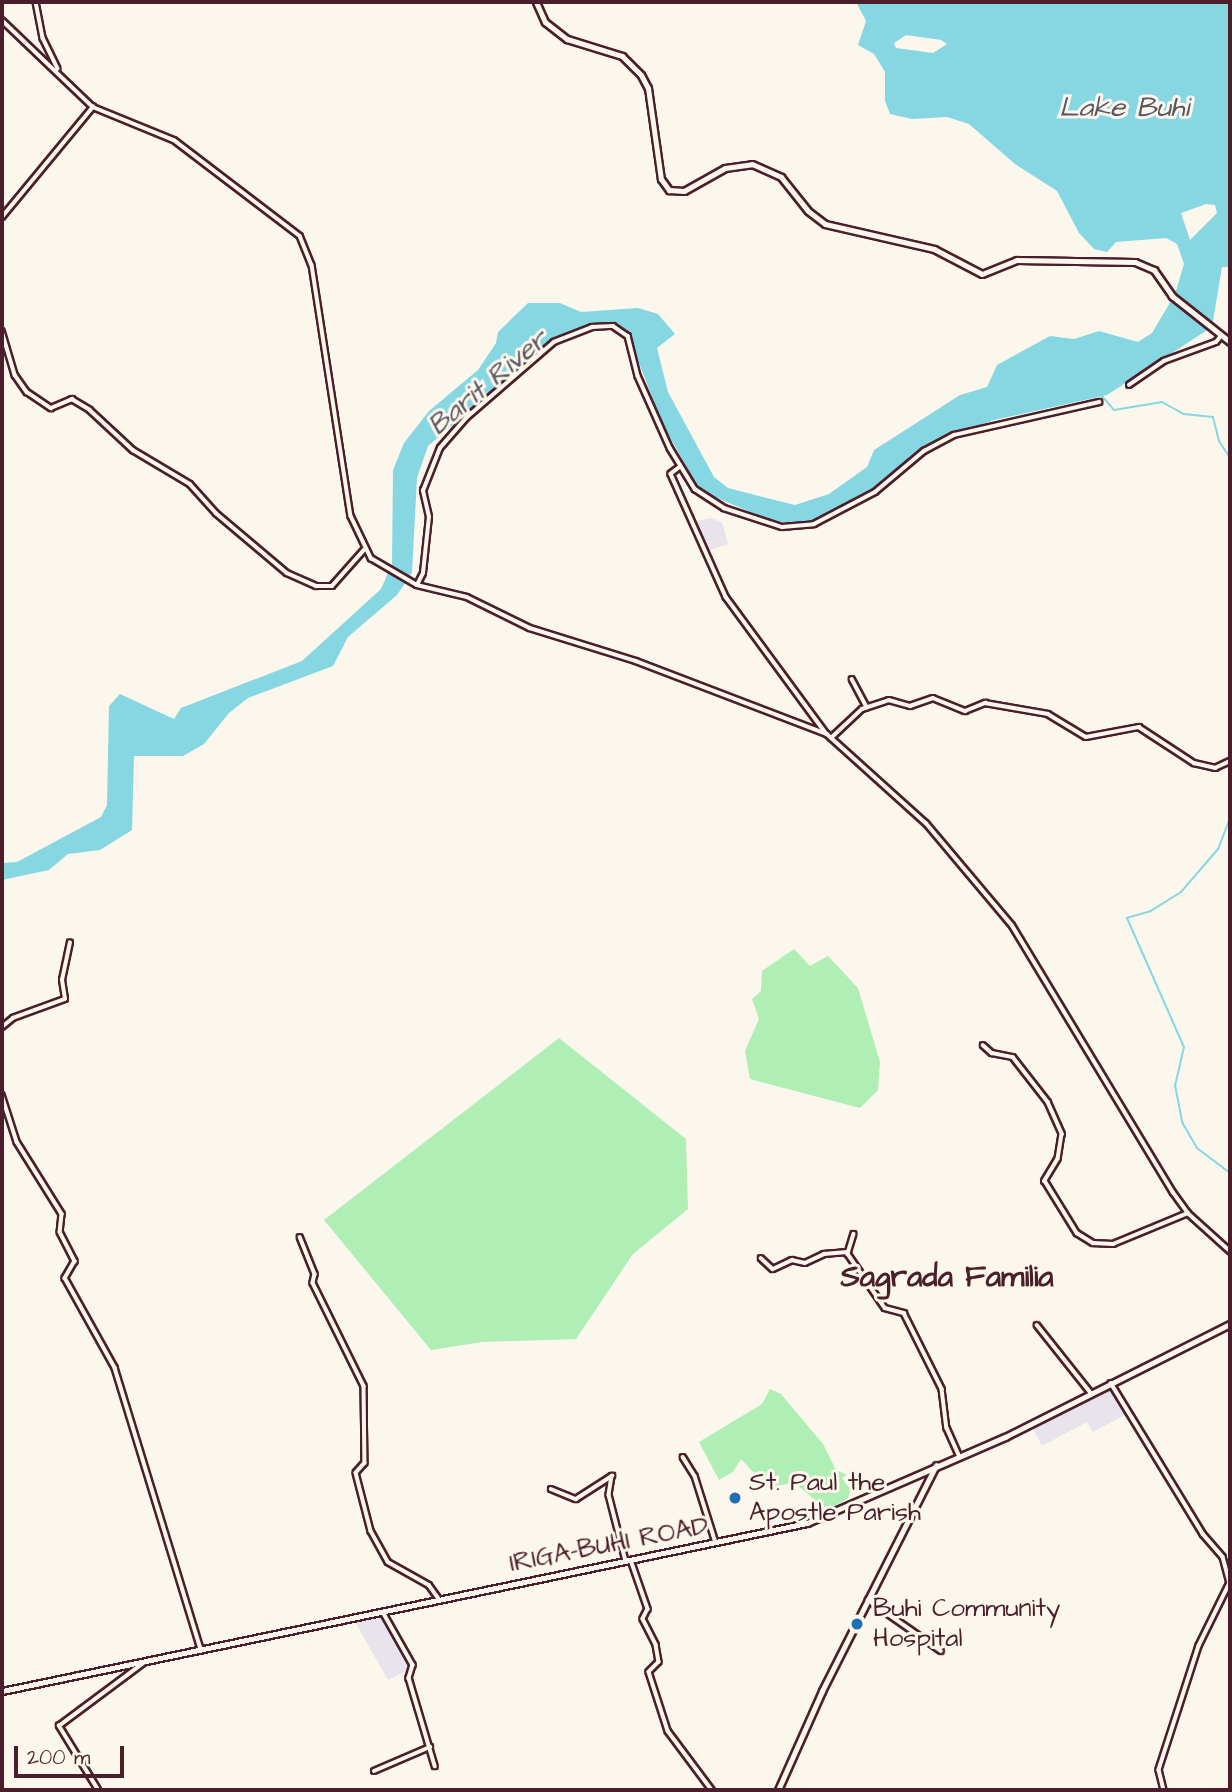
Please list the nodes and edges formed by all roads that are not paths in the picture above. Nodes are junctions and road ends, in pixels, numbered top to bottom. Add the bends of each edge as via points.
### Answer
1 (36, 2) edge
2 (536, 2) edge
3 (2, 20) edge
4 (61, 72) junction
5 (93, 107) junction
6 (2, 217) edge
7 (2, 331) edge
8 (1221, 336) junction
9 (1230, 342) edge
10 (1129, 386) dead end
11 (1099, 402) dead end
12 (680, 468) junction
13 (364, 550) junction
14 (417, 585) junction
15 (852, 679) dead end
16 (867, 707) junction
17 (829, 736) junction
18 (1230, 761) edge
19 (70, 943) dead end
20 (2, 1027) edge
21 (983, 1045) dead end
22 (2, 1095) edge
23 (1188, 1213) junction
24 (854, 1234) dead end
25 (300, 1237) dead end
26 (1230, 1251) edge
27 (847, 1252) junction
28 (761, 1258) dead end
29 (1230, 1324) edge
30 (1037, 1325) dead end
31 (1110, 1382) junction
32 (1091, 1392) junction
33 (959, 1455) junction
34 (683, 1457) dead end
35 (936, 1465) junction
36 (551, 1489) dead end
37 (716, 1544) junction
38 (628, 1561) junction
39 (439, 1599) junction
40 (868, 1600) junction
41 (382, 1610) junction
42 (201, 1649) junction
43 (941, 1651) dead end
44 (147, 1661) junction
45 (2, 1691) edge
46 (430, 1747) junction
47 (435, 1766) dead end
48 (374, 1771) dead end
49 (98, 1790) edge
50 (712, 1790) edge
51 (778, 1790) edge
52 (1164, 1790) edge

1 - 4 street via 43,38
2 - 8 main road via 545,22 567,39 622,56 641,75 648,88 661,178 669,190 684,191 725,168 752,163 781,177 825,225 934,249 977,272 988,274 1017,260 1126,260 1154,270 1172,296
3 - 4 street
4 - 5 street
5 - 6 street
5 - 13 street via 174,140 276,215 303,241 314,279 351,516
7 - 13 street via 15,374 27,392 51,408 72,399 90,410 133,450 190,485 287,573 316,586 332,586
8 - 9 main road
8 - 10 street via 1164,361
11 - 12 street via 945,438 875,492 814,524 795,528 767,524 706,500
12 - 14 street via 638,376 624,331 605,325 570,334 554,342 466,418 440,447 423,491 429,517 423,573
12 - 17 street via 671,474 720,587
13 - 14 street
14 - 17 street via 467,597 530,628 636,661
15 - 16 street
16 - 17 street
16 - 18 street via 889,700 910,706 933,698 965,711 984,704 1011,706 1051,715 1086,737 1139,727 1205,767
17 - 23 street via 926,823 1012,925
19 - 20 street via 62,980 65,999 13,1018
21 - 23 street via 992,1053 1013,1058 1048,1102 1062,1134 1058,1159 1045,1181 1077,1233 1093,1243 1113,1244
22 - 42 street via 17,1142 62,1214 60,1232 75,1261 64,1275 115,1368
23 - 26 street
24 - 27 street via 855,1242
25 - 39 street via 315,1274 313,1283 365,1386 365,1463 356,1474 371,1531 387,1562 429,1585
27 - 28 street via 824,1254 805,1263 792,1260 773,1269
27 - 33 street via 885,1308 901,1310 912,1327 921,1354 942,1388 947,1428
29 - 31 main road, IRIGA-BUHI ROAD
30 - 32 street
31 - 32 main road, IRIGA-BUHI ROAD
31 - 52 street via 1203,1534 1223,1557 1230,1583 1199,1646 1158,1770
32 - 33 main road, IRIGA-BUHI ROAD via 1005,1437
33 - 35 main road, IRIGA-BUHI ROAD
34 - 37 street via 695,1476
35 - 37 main road, IRIGA-BUHI ROAD via 807,1523
35 - 40 main road
36 - 38 street via 576,1499 612,1476 608,1495
37 - 38 main road, IRIGA-BUHI ROAD
38 - 39 main road, IRIGA-BUHI ROAD
38 - 50 street via 648,1609 643,1619 659,1662 649,1672 668,1731
39 - 41 main road, IRIGA-BUHI ROAD
40 - 43 street
40 - 51 main road
41 - 42 main road, IRIGA-BUHI ROAD
41 - 46 street via 413,1665 409,1678
42 - 44 main road, IRIGA-BUHI ROAD
44 - 45 main road, IRIGA-BUHI ROAD
44 - 49 street via 59,1726
46 - 47 street
46 - 48 street

